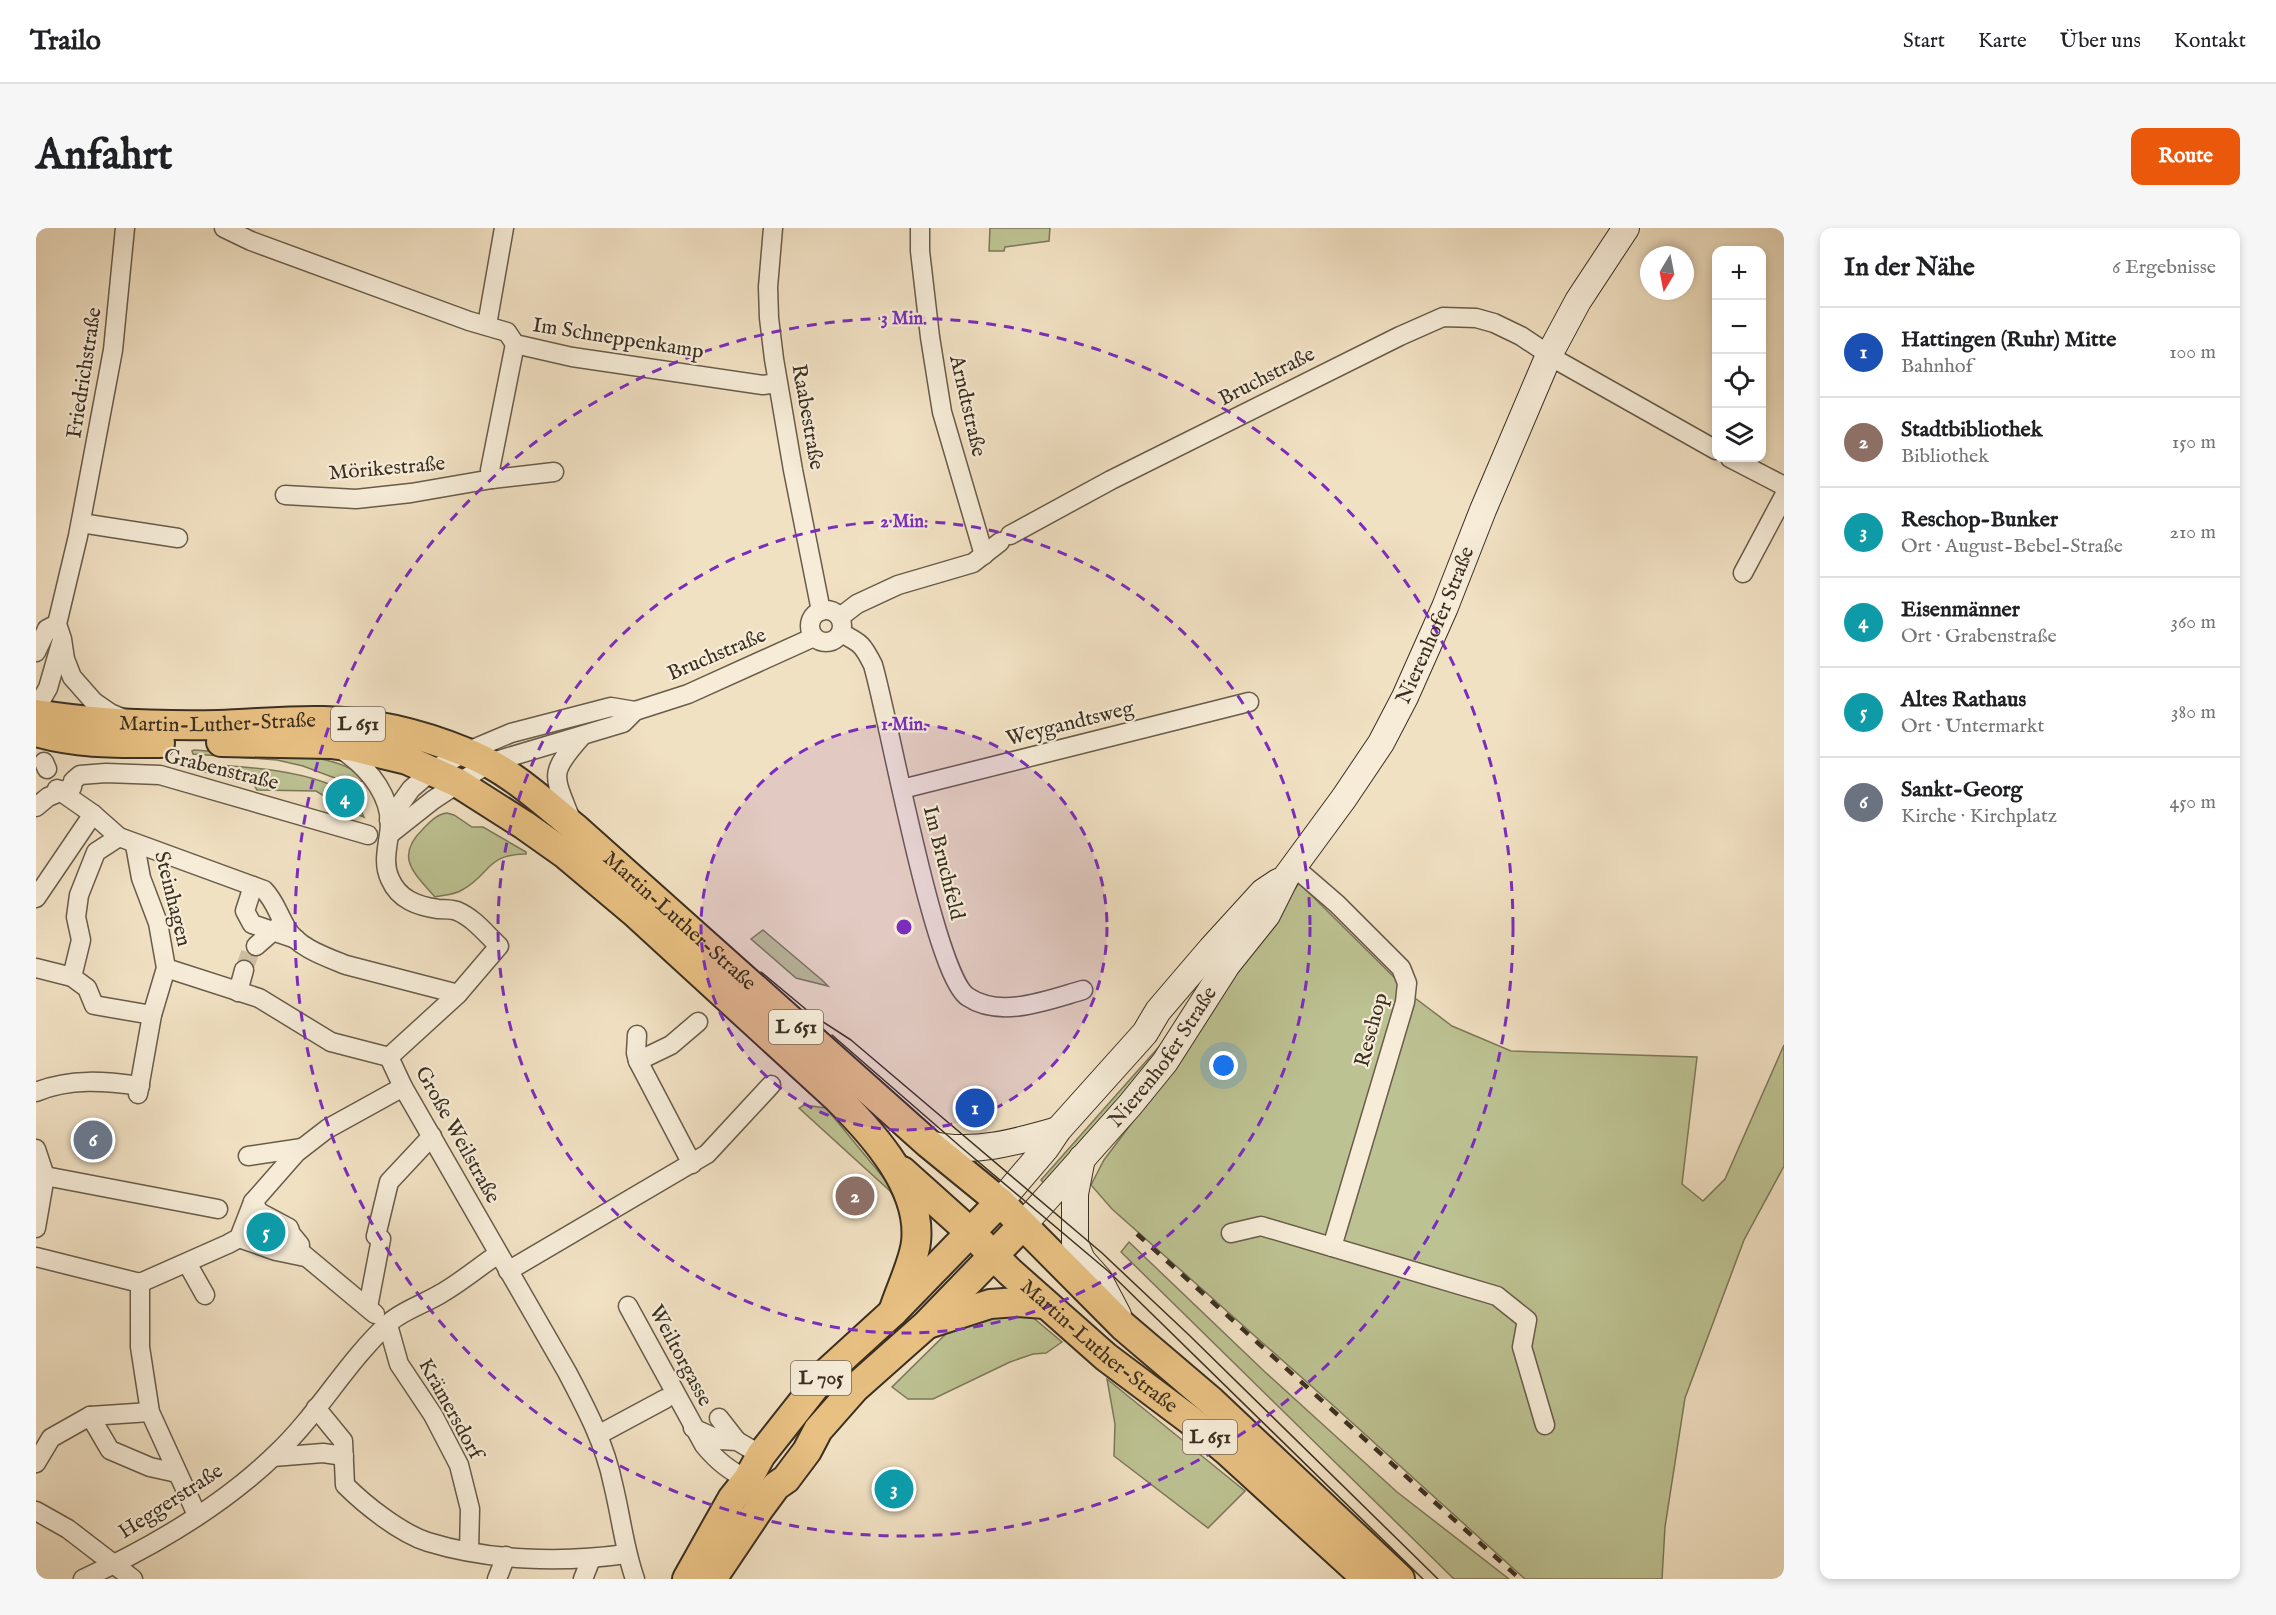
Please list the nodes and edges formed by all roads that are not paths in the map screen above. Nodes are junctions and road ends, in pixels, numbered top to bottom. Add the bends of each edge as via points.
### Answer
1 (125, 228) edge
2 (224, 228) edge
3 (504, 228) edge
4 (773, 228) edge
5 (920, 228) edge
6 (1626, 228) edge
7 (487, 325) junction
8 (515, 344) junction
9 (1549, 355) junction
10 (777, 383) junction
11 (1712, 448) edge
12 (1738, 462) edge
13 (554, 472) dead end
14 (492, 479) junction
15 (1784, 486) edge
16 (285, 495) dead end
17 (1784, 496) edge
18 (81, 523) junction
19 (178, 538) dead end
20 (984, 555) junction
21 (1743, 573) dead end
22 (821, 611) junction
23 (840, 625) junction
24 (59, 631) junction
25 (814, 637) junction
26 (36, 652) edge
27 (1249, 702) dead end
28 (36, 709) edge
29 (635, 711) junction
30 (36, 714) edge
31 (147, 725) junction
32 (36, 732) edge
33 (582, 736) junction
34 (331, 744) junction
35 (478, 758) junction
36 (433, 770) junction
37 (51, 778) junction
38 (458, 783) junction
39 (902, 789) junction
40 (36, 807) edge
41 (93, 814) junction
42 (574, 826) junction
43 (389, 827) junction
44 (368, 835) dead end
45 (127, 841) junction
46 (82, 852) dead end
47 (1290, 872) junction
48 (253, 886) junction
49 (36, 898) edge
50 (278, 927) junction
51 (256, 946) tunnel mouth
52 (36, 968) edge
53 (166, 968) junction
54 (244, 970) tunnel mouth
55 (72, 977) junction
56 (1083, 990) dead end
57 (238, 992) junction
58 (458, 994) junction
59 (152, 1015) junction
60 (698, 1022) dead end
61 (637, 1035) dead end
62 (389, 1057) junction
63 (638, 1061) junction
64 (771, 1084) dead end
65 (403, 1087) junction
66 (36, 1092) edge
67 (1058, 1130) junction
68 (432, 1136) junction
69 (928, 1144) junction
70 (302, 1148) junction
71 (36, 1149) edge
72 (1082, 1158) junction
73 (891, 1162) junction
74 (692, 1164) junction
75 (45, 1176) junction
76 (270, 1183) junction
77 (1000, 1202) junction
78 (253, 1203) junction
79 (218, 1209) dead end
80 (1023, 1225) junction
81 (242, 1227) junction
82 (36, 1228) edge
83 (970, 1232) junction
84 (1232, 1233) dead end
85 (285, 1239) tunnel mouth
86 (1332, 1247) junction
87 (498, 1254) junction
88 (994, 1255) junction
89 (36, 1257) edge
90 (310, 1258) junction
91 (187, 1263) junction
92 (508, 1271) junction
93 (140, 1284) junction
94 (205, 1295) dead end
95 (1045, 1304) junction
96 (628, 1306) dead end
97 (368, 1307) junction
98 (892, 1312) junction
99 (388, 1325) junction
100 (926, 1325) junction
101 (1123, 1326) junction
102 (665, 1399) dead end
103 (316, 1408) junction
104 (150, 1412) junction
105 (90, 1416) junction
106 (719, 1418) dead end
107 (1545, 1425) dead end
108 (693, 1428) junction
109 (598, 1435) junction
110 (275, 1455) junction
111 (344, 1456) junction
112 (749, 1459) junction
113 (36, 1463) edge
114 (177, 1473) junction
115 (776, 1486) junction
116 (36, 1511) edge
117 (197, 1515) junction
118 (469, 1551) junction
119 (626, 1554) junction
120 (506, 1556) junction
121 (591, 1559) junction
122 (115, 1564) junction
123 (83, 1579) edge
124 (133, 1579) edge
125 (497, 1579) edge
126 (583, 1579) edge
127 (635, 1579) edge
128 (687, 1579) edge
129 (712, 1579) edge
130 (1367, 1579) edge
131 (1400, 1579) edge

1 - 18 street, Friedrichstraße via 113,350
2 - 7 street, Im Schneppenkamp
3 - 7 street
4 - 10 street, Raabestraße via 769,308
5 - 20 street, Arndtstraße via 932,354 942,412
6 - 9 main road, Nierenhofer Straße via 1578,301
7 - 8 street, Im Schneppenkamp via 507,332
8 - 10 street, Im Schneppenkamp via 592,360 764,385
8 - 14 street via 490,470
9 - 11 street
9 - 20 street, Bruchstraße via 1494,323 1443,317 1111,480 1005,539
9 - 47 main road, Nierenhofer Straße via 1405,697 1373,756
10 - 22 street, Raabestraße
12 - 15 street
13 - 14 street, Mörikestraße
14 - 16 street, Mörikestraße via 356,499
17 - 21 street
18 - 19 street
18 - 24 street, Friedrichstraße
20 - 23 street, Bruchstraße via 973,563 898,585 857,604
22 - 23 street via 829,611
22 - 25 street via 814,614 810,624
23 - 25 street, Bruchstraße via 836,640 821,641
23 - 39 street, Im Bruchfeld via 863,646 873,665
24 - 26 street, Friedrichstraße via 47,629
24 - 28 street, Friedrichstraße via 48,688
24 - 31 street, Friedrichstraße via 68,668 80,687 110,713
25 - 29 street, Bruchstraße via 688,694
27 - 39 street, Weygandtsweg
29 - 33 street, Bruchstraße via 623,723
29 - 35 street, Bruchstraße via 611,707 511,733
30 - 31 main road, Martin-Luther-Straße / L 651
31 - 35 main road, Martin-Luther-Straße / L 651 via 346,723 378,727
32 - 34 main road, Martin-Luther-Straße / L 651 via 82,742
33 - 35 street, Bruchstraße
33 - 42 street via 556,771
34 - 36 main road, Martin-Luther-Straße / L 651 via 407,760
34 - 43 street, Große Weilstraße via 358,761 375,781 383,795
35 - 36 street
35 - 38 street
35 - 42 main road, Martin-Luther-Straße / L 651 via 513,778
36 - 38 main road, Martin-Luther-Straße / L 651
36 - 43 street, Große Weilstraße via 411,789
37 - 40 street, Grabenstraße via 48,797
37 - 41 street
37 - 44 street, Grabenstraße via 72,787 80,775 160,775
38 - 43 street
38 - 73 main road, Martin-Luther-Straße / L 651 via 565,855 634,912 838,1099 866,1127
39 - 56 street, Im Bruchfeld via 940,944 959,989 974,1001 1008,1008
41 - 45 street
41 - 49 street
42 - 69 main road, Martin-Luther-Straße / L 651
43 - 58 street, Große Weilstraße via 386,867 396,891 419,906 454,910 469,917 499,946
45 - 46 street
45 - 48 street
45 - 53 street, Steinhagen via 158,923
45 - 55 street via 96,852 79,895 76,916 81,940
47 - 67 main road, Nierenhofer Straße via 1263,892
47 - 72 main road, Nierenhofer Straße via 1267,915 1227,965 1165,1062
47 - 86 street, Reschop via 1337,904 1401,968 1407,982 1405,1002
48 - 50 street via 270,897
48 - 50 street via 245,911 252,924
50 - 51 street
50 - 58 street via 346,965
52 - 55 street
53 - 57 street
53 - 59 street, Steinhagen
54 - 57 street
55 - 59 street via 87,988 94,1005
57 - 62 street via 259,998 331,1042
58 - 62 street, Große Weilstraße
59 - 66 street, Steinhagen via 139,1090 109,1081 75,1082
60 - 63 street via 671,1045
61 - 63 street
62 - 65 street, Große Weilstraße
63 - 74 street
64 - 74 street via 707,1154
65 - 68 street, Große Weilstraße
65 - 70 street via 327,1129
67 - 69 main road via 995,1145 955,1149
67 - 77 main road, Nierenhofer Straße
68 - 87 street, Große Weilstraße
68 - 97 street via 389,1182 376,1236 381,1239
69 - 77 main road, Martin-Luther-Straße / L 651
70 - 76 street
70 - 76 street via 253,1155
71 - 75 street
72 - 80 main road, Nierenhofer Straße
72 - 101 main road, Martin-Luther-Straße / L 651 via 1075,1194 1075,1243
73 - 83 main road, Martin-Luther-Straße / L 651
73 - 98 main road, Martin-Luther-Straße / L 651 via 911,1200 916,1236
74 - 92 street
75 - 79 street
75 - 82 street
76 - 78 street
77 - 80 main road, Martin-Luther-Straße / L 651
77 - 83 main road, L 705
78 - 81 street
78 - 90 street via 259,1212 289,1228
80 - 88 main road, L 705
80 - 101 main road, Martin-Luther-Straße / L 651
81 - 90 street via 276,1251
81 - 91 street
83 - 88 main road, Martin-Luther-Straße / L 651
83 - 98 main road, L 705
84 - 86 street via 1261,1226
85 - 90 street
86 - 107 street via 1497,1296 1527,1320 1522,1347
87 - 92 street, Große Weilstraße
87 - 99 street, Heggerstraße via 445,1292
88 - 95 main road, Martin-Luther-Straße / L 651
88 - 100 main road, L 705
89 - 93 street
90 - 97 street
91 - 93 street
91 - 94 street
92 - 109 street, Große Weilstraße via 567,1372
93 - 104 street via 140,1347
95 - 100 main road via 990,1304
95 - 130 main road, Martin-Luther-Straße / L 651 via 1106,1357 1227,1450
96 - 108 street, Weiltorgasse
97 - 99 street
98 - 112 main road, L 705 via 824,1375
99 - 103 street, Heggerstraße
99 - 118 street, Krämersdorf via 399,1364 433,1415 459,1465 470,1509
100 - 115 main road, L 705 via 855,1388 818,1430 786,1479
101 - 131 main road, Martin-Luther-Straße / L 651 via 1211,1401
102 - 109 street
103 - 110 street, Heggerstraße
103 - 111 street via 343,1441
104 - 105 street
104 - 114 street
105 - 113 street via 51,1438
105 - 114 street via 110,1450 150,1467
106 - 112 street, Weiltorgasse
108 - 112 street, Weiltorgasse
108 - 112 street, Weiltorgasse via 716,1460 737,1475
109 - 119 street, Große Weilstraße via 613,1483
110 - 111 street
110 - 117 street, Heggerstraße
111 - 118 street via 345,1485 359,1499 388,1521 426,1541
112 - 115 main road
112 - 128 main road, L 705 via 732,1499
114 - 117 street
115 - 129 main road, L 705
116 - 122 street
117 - 122 street, Heggerstraße
118 - 120 street
119 - 121 street
119 - 127 street, Große Weilstraße
120 - 121 street
120 - 125 street
121 - 126 street
122 - 123 street, Heggerstraße
122 - 124 street

